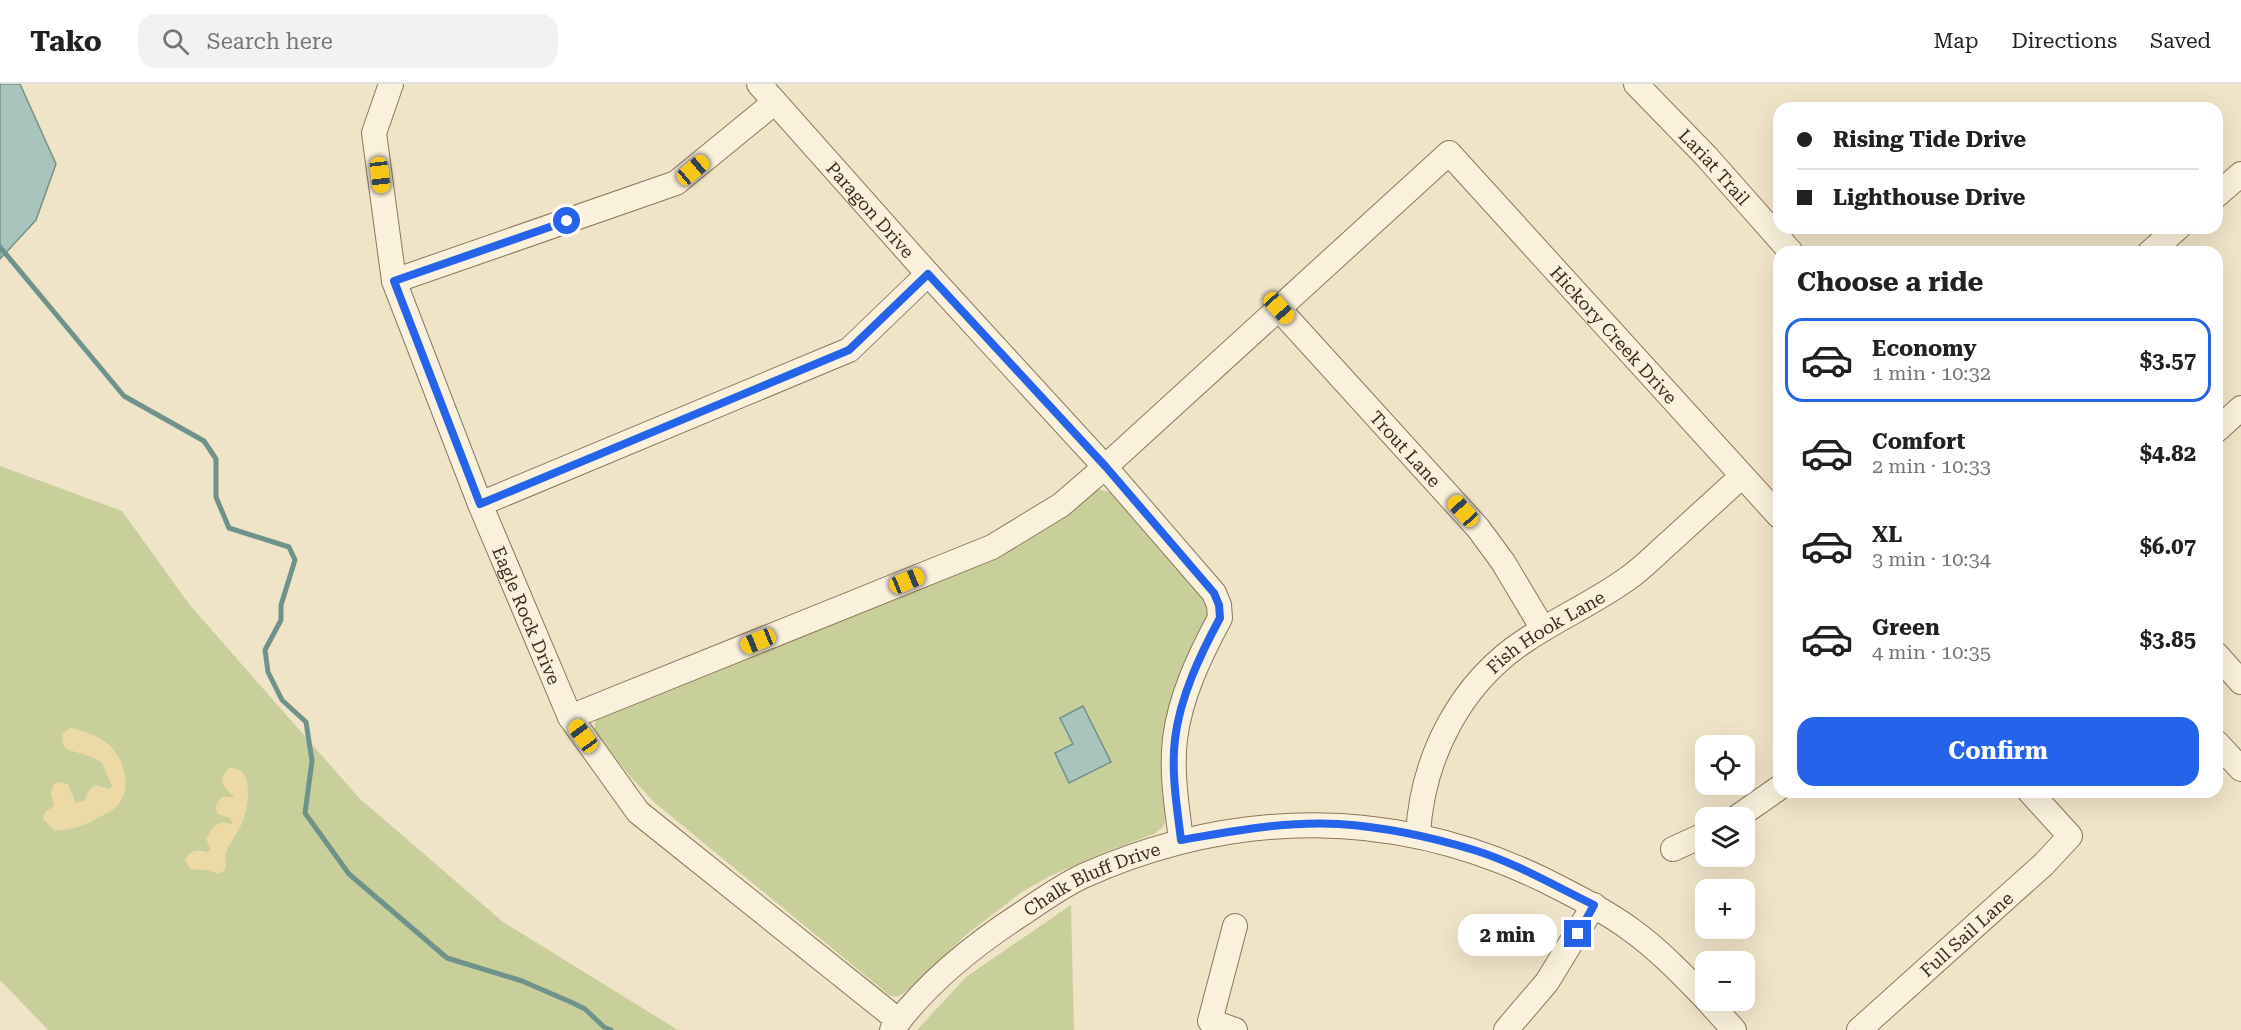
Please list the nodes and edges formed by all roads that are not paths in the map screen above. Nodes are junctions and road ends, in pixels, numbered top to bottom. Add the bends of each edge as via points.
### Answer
1 (391, 84) edge
2 (1636, 84) edge
3 (767, 93) edge
4 (2241, 174) edge
5 (2223, 190) edge
6 (1773, 232) edge
7 (1775, 234) edge
8 (2171, 234) edge
9 (1786, 246) edge
10 (2157, 246) edge
11 (928, 274) junction
12 (394, 281) junction
13 (1278, 308) junction
14 (2241, 408) edge
15 (2223, 424) edge
16 (1106, 467) junction
17 (1742, 476) junction
18 (480, 504) junction
19 (1773, 510) edge
20 (1543, 629) junction
21 (2223, 662) edge
22 (2241, 682) edge
23 (570, 717) junction
24 (2223, 749) edge
25 (2241, 770) edge
26 (1773, 792) edge
27 (2035, 798) edge
28 (1752, 807) edge
29 (1418, 835) junction
30 (1695, 839) edge
31 (1181, 840) junction
32 (1673, 849) dead end
33 (1594, 905) junction
34 (1235, 926) dead end
35 (1695, 988) edge
36 (1716, 1011) edge
37 (895, 1025) edge
38 (1235, 1030) edge
39 (1506, 1030) edge
40 (1734, 1030) edge
41 (1859, 1030) edge

1 - 12 street, Eagle Rock Drive via 374,133
2 - 6 street, Lariat Trail
3 - 11 street, Paragon Drive
3 - 12 street via 676,183
4 - 5 street
7 - 9 street, Lariat Trail
8 - 10 street
11 - 16 street, Paragon Drive
11 - 18 street via 849,350
12 - 18 street, Eagle Rock Drive
13 - 16 street
13 - 17 street, Hickory Creek Drive via 1449,153
13 - 20 street, Trout Lane via 1478,528
14 - 15 street
16 - 23 street via 1061,505 992,547
16 - 31 street, Paragon Drive via 1214,593 1219,605 1220,618 1186,692 1175,737
17 - 19 street, Hickory Creek Drive
17 - 20 street, Fish Hook Lane via 1630,577
18 - 23 street, Eagle Rock Drive
20 - 29 street, Fish Hook Lane via 1492,667 1453,717 1427,776
21 - 22 street
23 - 37 street, Eagle Rock Drive via 638,812
24 - 25 street
26 - 28 street
27 - 41 street, Full Sail Lane via 2070,836 2044,864
29 - 31 street, Chalk Bluff Drive via 1339,824 1291,825
29 - 33 street, Chalk Bluff Drive via 1511,864
30 - 32 street
31 - 37 street, Chalk Bluff Drive via 1081,877 1032,907 970,951
33 - 35 street, Chalk Bluff Drive via 1632,930
33 - 39 street via 1546,982
34 - 38 street via 1210,1021
36 - 40 street, Chalk Bluff Drive

